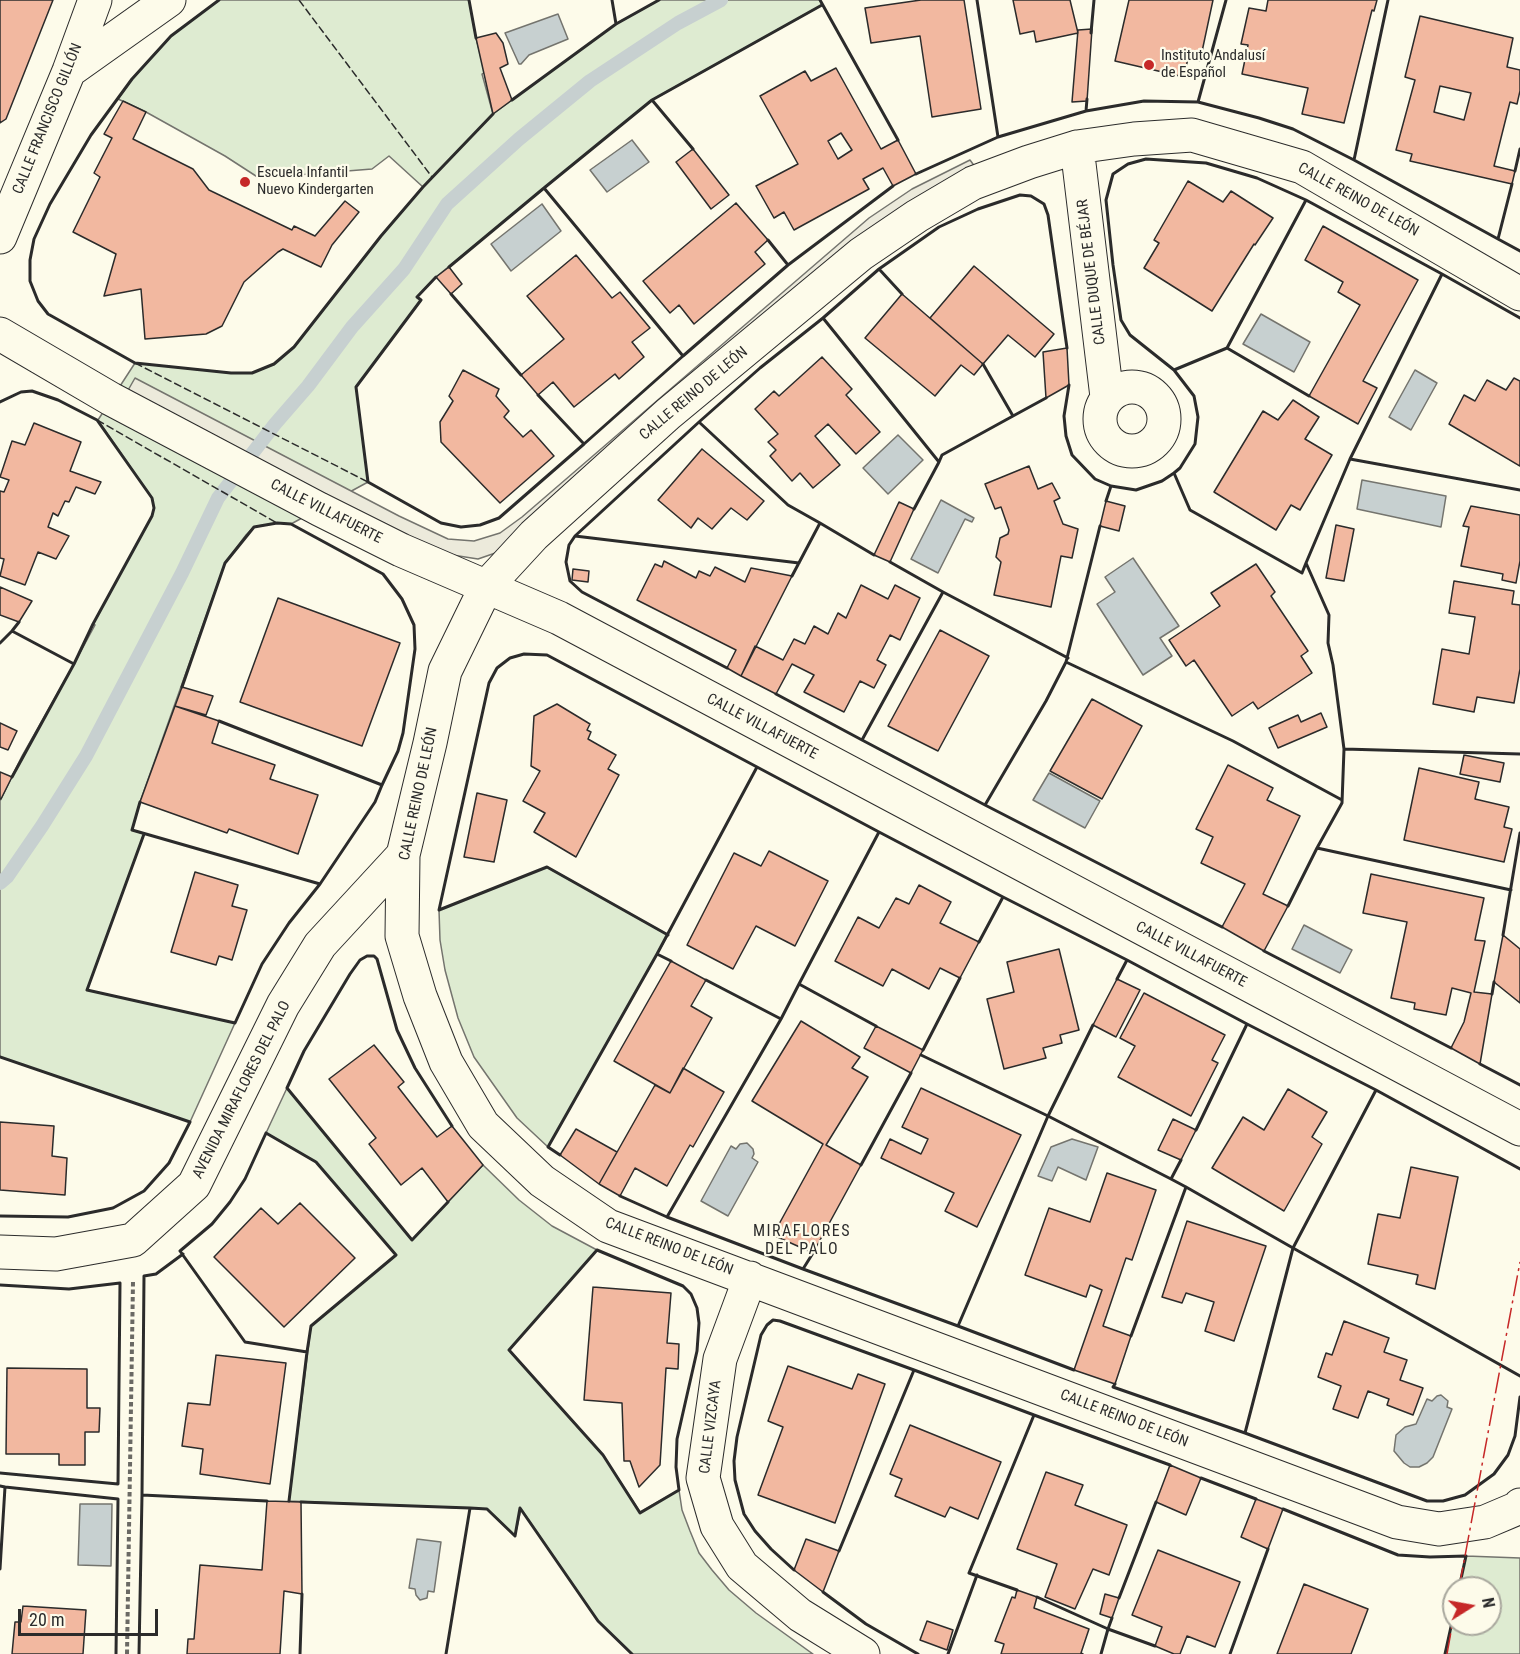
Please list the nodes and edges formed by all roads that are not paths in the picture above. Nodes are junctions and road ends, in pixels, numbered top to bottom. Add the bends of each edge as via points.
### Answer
1 (95, 0) edge
2 (169, 0) edge
3 (69, 71) junction
4 (1077, 147) junction
5 (0, 237) edge
6 (1520, 294) edge
7 (0, 334) edge
8 (1107, 397) dead end
9 (486, 587) junction
10 (403, 855) junction
11 (1520, 1129) edge
12 (0, 1252) edge
13 (750, 1278) junction
14 (1519, 1507) edge
15 (863, 1654) edge

1 - 3 street, CALLE FRANCISCO GILLÓN
2 - 3 street
3 - 5 street, CALLE FRANCISCO GILLÓN
4 - 6 street, CALLE REINO DE LEÓN via 1192,135 1302,167
4 - 8 street, CALLE DUQUE DE BÉJAR
4 - 9 street, CALLE REINO DE LEÓN via 972,183 861,254 668,414 534,535
7 - 9 street, CALLE VILLAFUERTE via 111,399 319,509
9 - 10 street, CALLE REINO DE LEÓN via 445,671
9 - 11 street, CALLE VILLAFUERTE via 569,624
10 - 12 street, AVENIDA MIRAFLORES DEL PALO via 320,945 283,1005 194,1185 133,1240 56,1254
10 - 13 street, CALLE REINO DE LEÓN via 402,936 446,1062 483,1125 542,1181 608,1226
13 - 14 street, CALLE REINO DE LEÓN via 1397,1522 1439,1529 1485,1522
13 - 15 street, CALLE VIZCAYA via 720,1359 703,1478 717,1526 742,1566 800,1615

